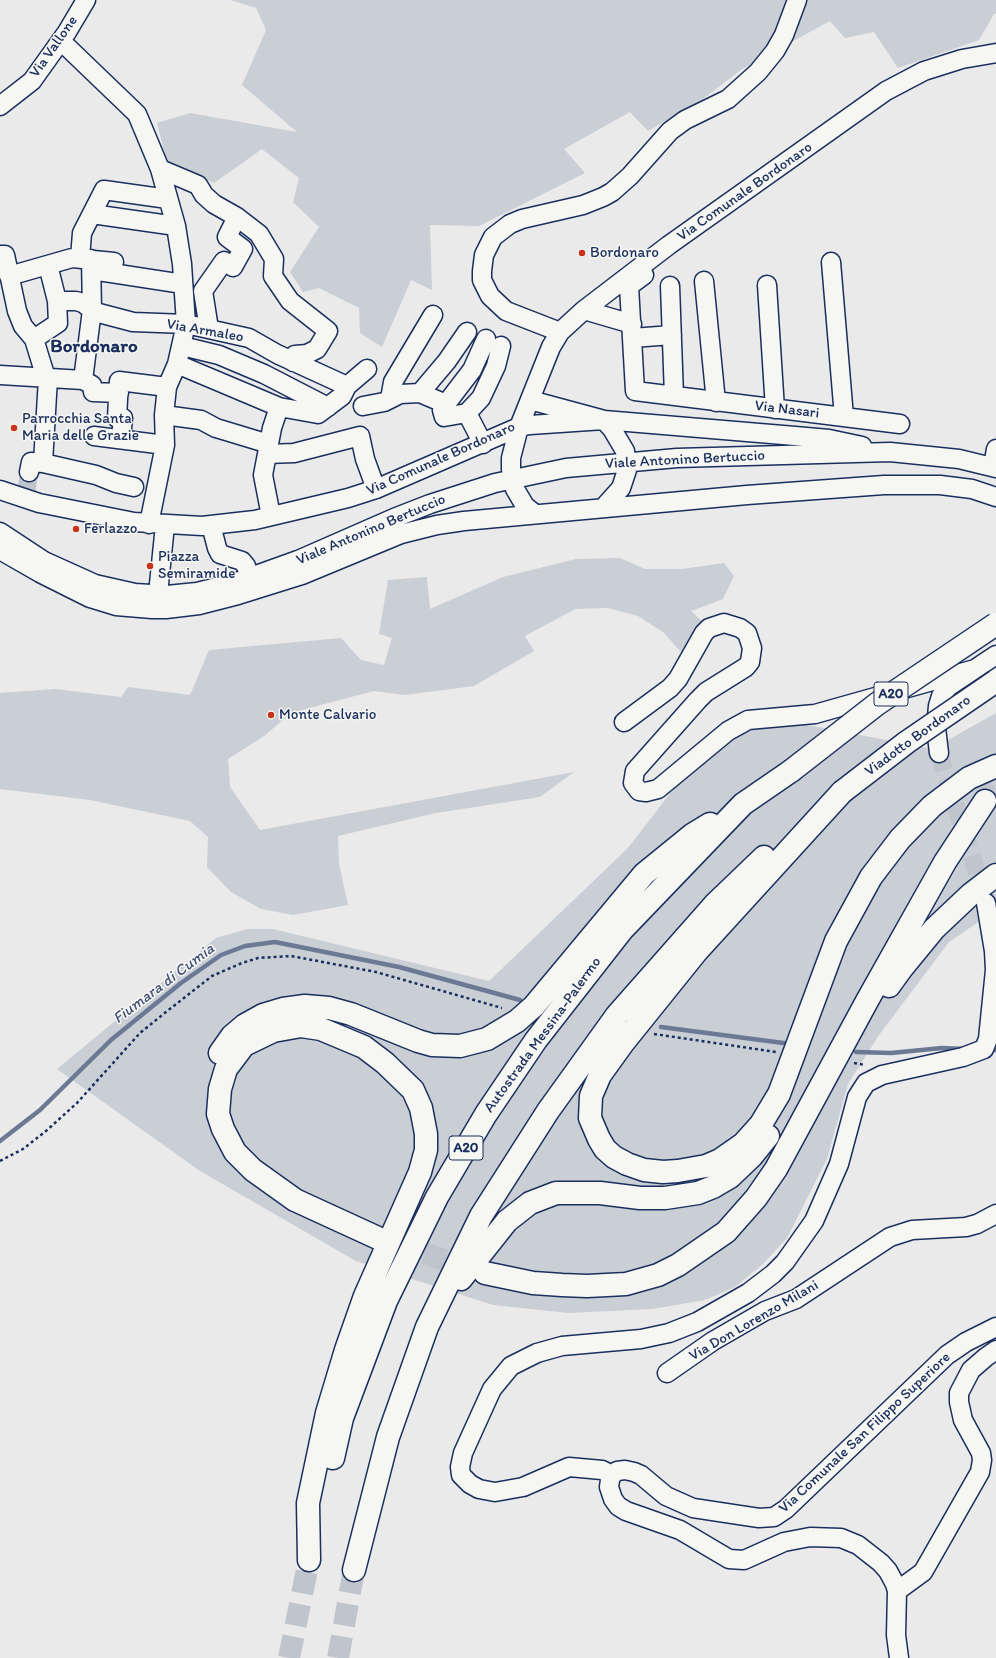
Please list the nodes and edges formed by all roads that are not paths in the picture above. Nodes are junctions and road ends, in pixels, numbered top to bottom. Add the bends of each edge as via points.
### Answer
1 (86, 0) edge
2 (797, 0) edge
3 (61, 41) junction
4 (996, 53) edge
5 (0, 106) edge
6 (160, 169) junction
7 (168, 199) junction
8 (92, 214) junction
9 (237, 217) junction
10 (176, 226) junction
11 (669, 246) junction
12 (0, 255) edge
13 (87, 262) junction
14 (114, 262) dead end
15 (831, 262) dead end
16 (48, 265) junction
17 (9, 276) junction
18 (704, 281) dead end
19 (183, 284) junction
20 (767, 285) dead end
21 (670, 286) dead end
22 (57, 301) junction
23 (92, 310) junction
24 (584, 310) junction
25 (433, 315) dead end
26 (186, 324) junction
27 (209, 329) junction
28 (632, 331) junction
29 (467, 332) dead end
30 (560, 332) junction
31 (672, 336) junction
32 (34, 339) junction
33 (182, 346) junction
34 (293, 362) junction
35 (177, 364) junction
36 (367, 369) dead end
37 (0, 375) edge
38 (47, 378) junction
39 (83, 380) junction
40 (347, 386) junction
41 (167, 387) junction
42 (119, 393) junction
43 (420, 393) junction
44 (674, 396) junction
45 (390, 399) junction
46 (530, 400) junction
47 (716, 402) junction
48 (446, 404) junction
49 (279, 406) junction
50 (363, 406) dead end
51 (328, 407) junction
52 (775, 409) junction
53 (467, 413) junction
54 (164, 415) junction
55 (844, 417) junction
56 (604, 420) junction
57 (900, 424) dead end
58 (519, 427) junction
59 (94, 436) dead end
60 (121, 438) junction
61 (164, 444) junction
62 (483, 444) junction
63 (268, 449) junction
64 (996, 449) edge
65 (890, 452) junction
66 (628, 462) junction
67 (994, 467) edge
68 (512, 479) junction
69 (134, 487) dead end
70 (376, 489) junction
71 (0, 490) edge
72 (996, 497) edge
73 (603, 508) junction
74 (535, 514) junction
75 (271, 516) junction
76 (157, 525) junction
77 (211, 525) junction
78 (0, 532) edge
79 (0, 550) edge
80 (250, 578) junction
81 (159, 584) dead end
82 (996, 624) edge
83 (996, 655) edge
84 (975, 669) junction
85 (996, 681) edge
86 (624, 722) dead end
87 (940, 753) tunnel mouth
88 (996, 766) edge
89 (996, 777) edge
90 (842, 792) junction
91 (985, 801) tunnel mouth
92 (743, 804) junction
93 (996, 875) edge
94 (986, 903) tunnel mouth
95 (996, 1214) edge
96 (427, 1327) junction
97 (996, 1327) edge
98 (996, 1350) edge
99 (667, 1373) dead end
100 (612, 1475) junction
101 (354, 1570) tunnel mouth
102 (897, 1591) junction
103 (899, 1658) edge

1 - 3 street, Via Vallone
2 - 30 street via 781,40 758,72 728,99 670,130 612,192 583,205 522,219 510,224 493,237 484,255 482,272 482,280 490,296 506,311
3 - 5 street, Via Vallone via 32,80
3 - 6 street via 138,114
4 - 11 street, Via Comunale Bordonaro via 962,60 900,83
6 - 7 street
6 - 9 street via 198,185 214,204
7 - 8 street via 104,190
7 - 10 street
8 - 10 street
8 - 13 street via 82,234
9 - 27 street via 227,237 243,249 233,267 224,261 203,291
9 - 34 street via 259,234 274,259 272,276 290,301 328,331 317,349 307,354 295,355
10 - 19 street
11 - 24 street, Via Comunale Bordonaro
11 - 28 street, Via Nasari via 668,258 629,286
12 - 17 street via 5,255
13 - 14 street
13 - 16 street
13 - 19 street
13 - 23 street
15 - 55 street
16 - 17 street
16 - 22 street
17 - 32 street via 23,326
18 - 47 street
19 - 26 street
20 - 52 street
21 - 31 street
22 - 23 street, Via Armaleo via 76,301
22 - 32 street via 58,323
23 - 26 street, Via Armaleo via 133,322
23 - 39 street
24 - 28 street
24 - 30 street, Via Comunale Bordonaro
25 - 45 street via 393,382
26 - 27 street, Via Armaleo
26 - 33 street
27 - 34 street, Via Armaleo via 248,338
28 - 31 street
28 - 44 street, Via Nasari via 634,391
29 - 43 street
30 - 46 street, Via Comunale Bordonaro via 551,347
31 - 44 street
32 - 38 street
33 - 35 street
33 - 51 street via 225,357
34 - 40 street, Via Armaleo
35 - 41 street
35 - 49 street
36 - 40 street
37 - 38 street
38 - 39 street
38 - 69 street via 36,467 96,475
39 - 42 street via 92,385 93,392
40 - 51 street via 342,396
41 - 42 street via 120,381
41 - 54 street
42 - 60 street via 117,418 123,418
43 - 45 street via 400,394
43 - 48 street
44 - 47 street, Via Nasari
45 - 50 street
46 - 56 street
46 - 58 street, Via Comunale Bordonaro
47 - 52 street, Via Nasari
48 - 53 street via 442,410 444,417
48 - 53 street via 494,342 496,366 481,398
49 - 51 street via 318,414
49 - 63 street
52 - 55 street, Via Nasari
53 - 62 street
54 - 61 street
54 - 63 street via 201,420
55 - 57 street, Via Nasari
56 - 58 street
56 - 65 street via 829,439
56 - 66 street via 618,438
58 - 62 street, Via Comunale Bordonaro
58 - 68 street via 511,458
59 - 60 street
60 - 61 street
61 - 76 street
62 - 70 street, Via Comunale Bordonaro
63 - 70 street via 294,453 360,436
63 - 75 street via 263,475
64 - 67 street
65 - 66 street, Viale Antonino Bertuccio via 678,458
65 - 67 street, Viale Antonino Bertuccio via 959,459
66 - 68 street, Viale Antonino Bertuccio via 566,468
66 - 73 street via 621,488
68 - 74 street via 519,497
68 - 80 street, Viale Antonino Bertuccio via 410,511
70 - 75 street, Via Comunale Bordonaro
71 - 76 street, Via Comunale Bordonaro via 80,512
72 - 73 street, Viale Antonino Bertuccio via 972,489 923,484 823,488
73 - 74 street, Viale Antonino Bertuccio
74 - 79 street, Viale Antonino Bertuccio via 464,521 416,530 280,582 219,600 152,610 116,606 90,598
75 - 77 street, Via Comunale Bordonaro
76 - 77 street, Via Comunale Bordonaro
76 - 81 street
77 - 80 street via 220,554 242,561
78 - 80 street, Viale Antonino Bertuccio via 44,561 95,584 119,591 152,595 181,594 216,588
82 - 92 highway, Autostrada Messina-Palermo / A20, bridge via 877,704 791,771
83 - 84 street
84 - 86 street via 815,714 748,720 728,731 658,789 639,791 633,783 635,772 706,692 750,662 752,648 747,633 724,623 709,628 704,633 678,679 670,688
84 - 87 street via 948,687 941,696 936,728
85 - 90 highway, Viadotto Bordonaro, bridge via 907,742
88 - 90 highway via 970,778 932,806 900,839 871,877 836,941 779,1094 762,1124 744,1144 706,1166 678,1172 644,1170 614,1157 598,1139 590,1118 591,1096 600,1075 697,951
89 - 96 highway via 975,787 941,813 907,846 880,882 846,945 789,1099 771,1132 752,1156 730,1177 713,1187 682,1196 640,1198 576,1192 556,1193 530,1203 507,1221 467,1270
90 - 96 highway via 782,840 715,904 617,1015 548,1111 481,1216
91 - 93 highway via 938,875 866,1001 772,1174 745,1212 726,1232 678,1265 658,1275 626,1284 562,1286 481,1278 530,1292 586,1296 628,1293 661,1285 683,1275 718,1251 743,1229 774,1189 855,1044 919,945 949,914
92 - 92 highway, Autostrada Messina-Palermo / A20 via 622,930 536,1040 486,1114 437,1198 386,1301 342,1418 308,1560 308,1503 327,1413 365,1296 420,1172 426,1150 422,1108 413,1090 385,1063 364,1047 321,1029 301,1026 274,1031 244,1045 226,1069 220,1089 218,1114 235,1152 253,1170 295,1200 377,1245 334,1234 288,1209 249,1181 225,1156 215,1137 209,1117 210,1079 214,1066 232,1036 245,1025 263,1015 305,1006 329,1008 351,1014 432,1045 460,1046 488,1039 517,1021 534,1006 644,874 692,836
94 - 100 street via 995,970 990,1026 984,1049 963,1057 882,1075 866,1083 857,1097 837,1171 814,1222 785,1262 748,1293 697,1322 669,1332 640,1339 562,1346 537,1353 511,1366 492,1389 463,1453 460,1467 461,1475 470,1484 479,1489 495,1492 523,1487 569,1467 602,1470
95 - 99 street, Via Don Lorenzo Milani via 966,1227 912,1230 890,1237 796,1299 765,1311 696,1352
96 - 101 highway via 388,1437
97 - 100 street, Via Comunale San Filippo Superiore via 947,1355 774,1517 759,1518 693,1508 666,1496 642,1475 625,1470
98 - 102 street via 971,1370 959,1393 962,1416 981,1453 980,1472 923,1572
100 - 102 street via 610,1493 618,1506 690,1535 729,1559 744,1560 772,1546 796,1539 822,1536 841,1538 858,1545 881,1563 892,1577
102 - 103 street via 896,1635

